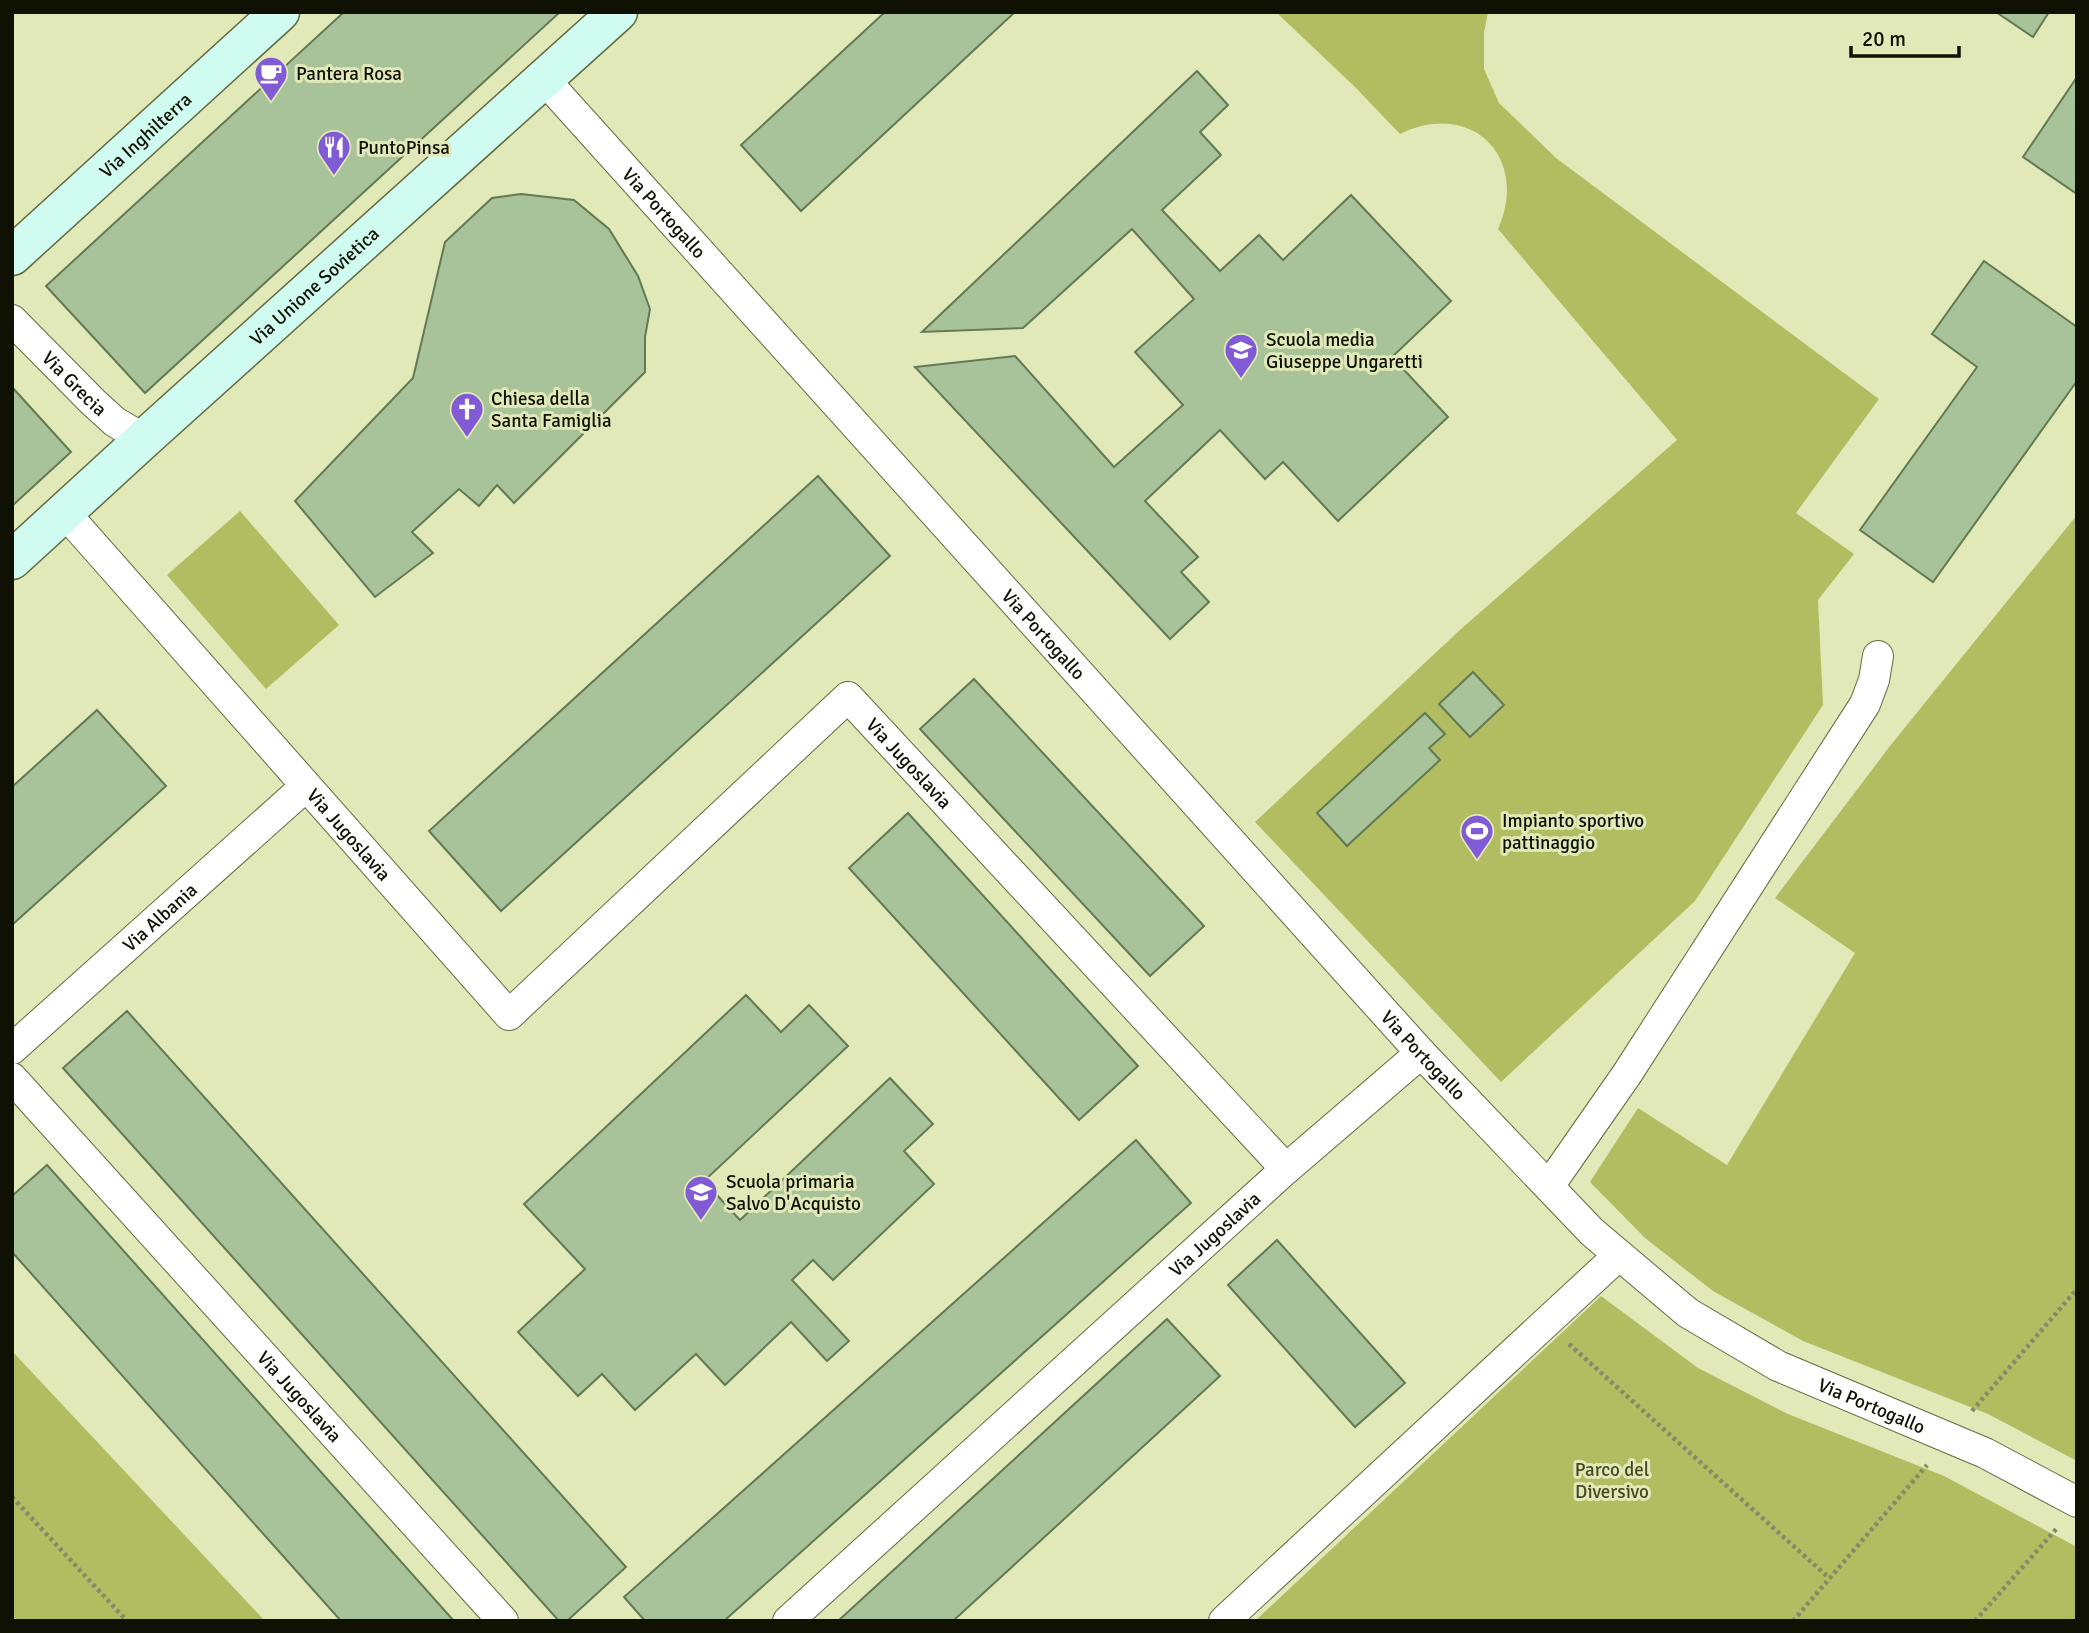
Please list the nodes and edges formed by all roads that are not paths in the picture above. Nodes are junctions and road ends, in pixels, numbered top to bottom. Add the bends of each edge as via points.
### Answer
1 (280, 12) edge
2 (618, 12) edge
3 (544, 79) junction
4 (12, 257) edge
5 (12, 320) edge
6 (144, 439) junction
7 (65, 513) junction
8 (12, 560) edge
9 (1878, 656) dead end
10 (306, 786) junction
11 (12, 1049) edge
12 (1421, 1053) junction
13 (12, 1078) edge
14 (1286, 1169) junction
15 (1549, 1186) junction
16 (1619, 1255) junction
17 (2068, 1513) edge
18 (503, 1621) edge
19 (788, 1621) edge
20 (1224, 1621) edge

1 - 4 main road, Via Inghilterra
2 - 3 main road, Via Unione Sovietica
3 - 6 main road, Via Unione Sovietica
3 - 12 street, Via Portogallo
5 - 6 street, Via Grecia via 100,409
6 - 7 main road, Via Unione Sovietica
7 - 8 main road, Via Unione Sovietica
7 - 10 street, Via Jugoslavia
9 - 15 street via 1865,704 1627,1074
10 - 11 street, Via Albania
10 - 14 street, Via Jugoslavia via 509,1015 848,696
12 - 14 street
12 - 15 street, Via Portogallo
13 - 18 street, Via Jugoslavia
14 - 19 street, Via Jugoslavia
15 - 16 street, Via Portogallo
16 - 17 street, Via Portogallo via 1688,1313 1777,1366 1985,1452
16 - 20 street

